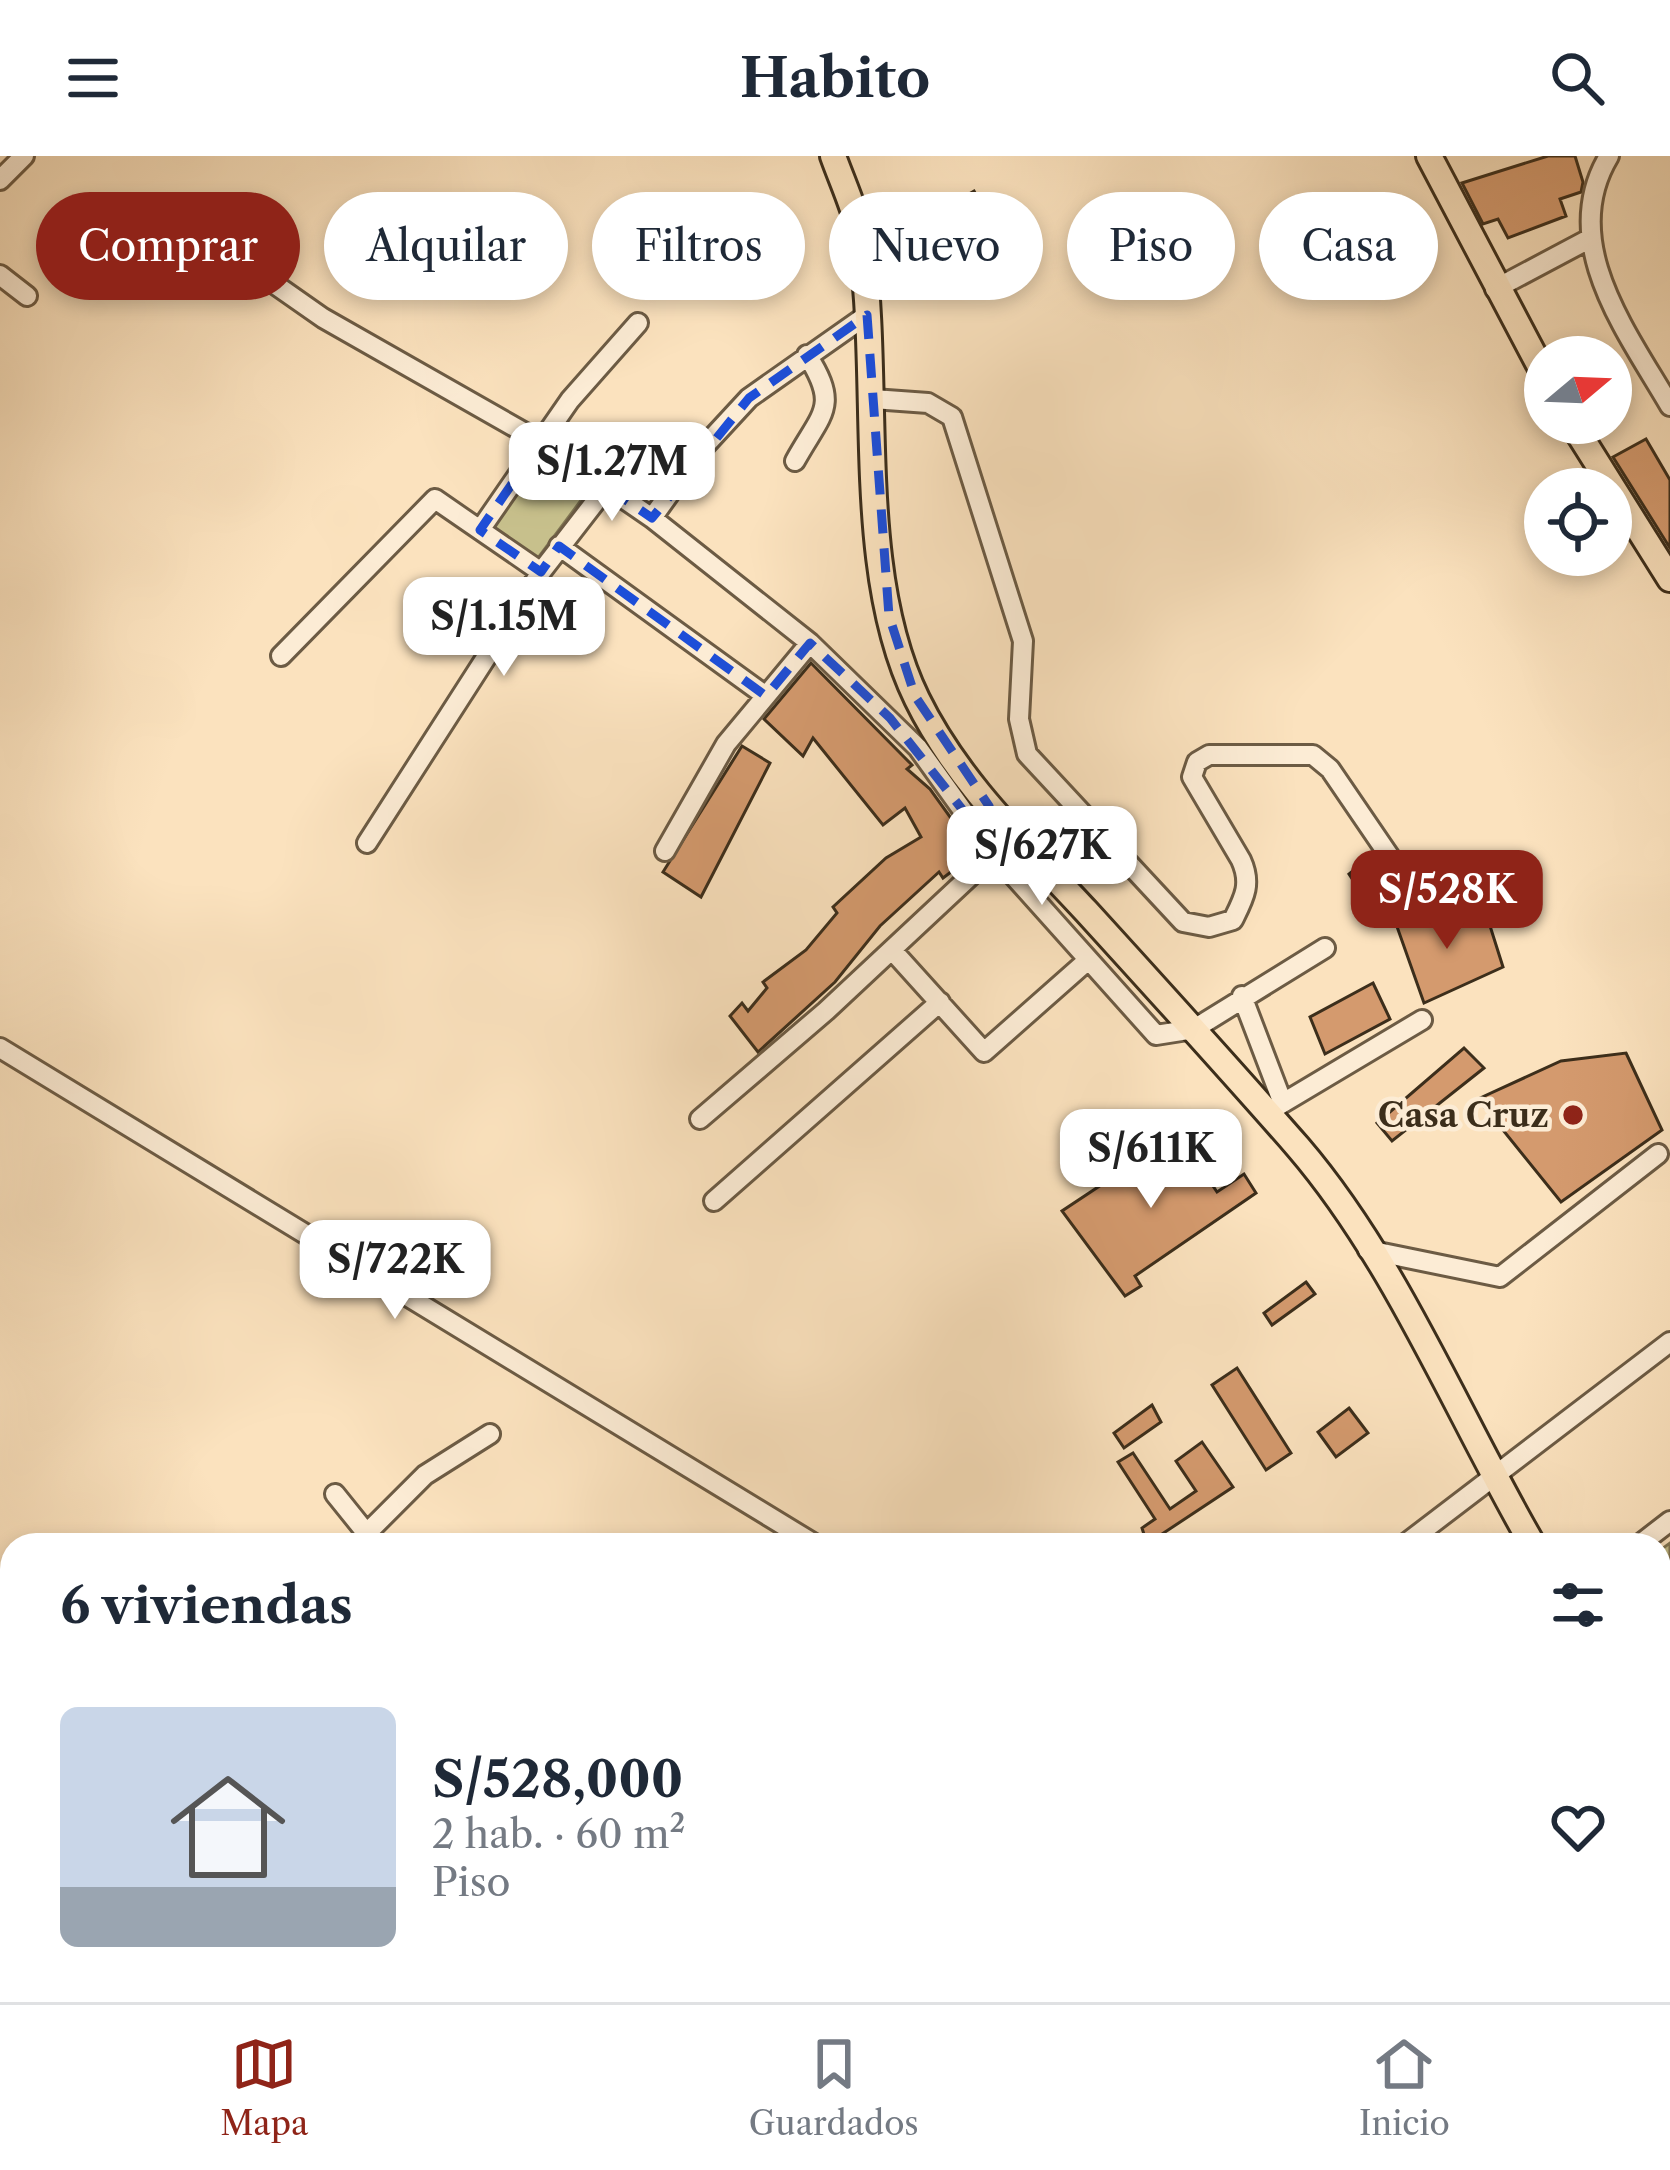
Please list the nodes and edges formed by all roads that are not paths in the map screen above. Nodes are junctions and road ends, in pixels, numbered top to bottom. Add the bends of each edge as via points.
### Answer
1 (24, 156) edge
2 (833, 156) edge
3 (1429, 156) edge
4 (1609, 156) edge
5 (0, 180) edge
6 (1591, 238) junction
7 (0, 275) edge
8 (1496, 289) junction
9 (27, 296) dead end
10 (296, 300) edge
11 (867, 315) junction
12 (638, 323) dead end
13 (1524, 339) edge
14 (807, 355) junction
15 (873, 398) junction
16 (1670, 406) edge
17 (541, 442) junction
18 (1585, 444) edge
19 (795, 461) dead end
20 (606, 488) junction
21 (652, 518) junction
22 (480, 530) junction
23 (559, 546) junction
24 (541, 572) junction
25 (1670, 578) edge
26 (810, 643) junction
27 (281, 656) dead end
28 (766, 696) junction
29 (981, 814) junction
30 (367, 843) dead end
31 (665, 851) dead end
32 (994, 854) junction
33 (1390, 857) dead end
34 (1325, 948) dead end
35 (892, 950) junction
36 (1087, 961) junction
37 (1242, 996) junction
38 (940, 1002) junction
39 (1422, 1020) dead end
40 (1195, 1029) junction
41 (0, 1048) edge
42 (1274, 1107) junction
43 (700, 1119) dead end
44 (1658, 1154) dead end
45 (714, 1201) dead end
46 (1368, 1250) junction
47 (1670, 1342) edge
48 (490, 1434) dead end
49 (1495, 1479) junction
50 (334, 1494) dead end
51 (360, 1533) edge
52 (374, 1533) edge
53 (797, 1533) edge
54 (1421, 1533) edge
55 (1526, 1533) edge

1 - 5 street
2 - 11 main road via 861,238
3 - 8 main road
4 - 6 street via 1588,216
6 - 8 street
6 - 16 street via 1605,290
7 - 9 street
8 - 13 main road
10 - 17 street
11 - 14 street
11 - 15 main road
12 - 17 street
14 - 19 street via 827,387 827,403
14 - 21 street via 728,420
15 - 29 main road via 875,508 898,654
15 - 33 street via 928,403 952,417 1023,641 1019,719 1027,754 1183,922 1209,927 1233,920 1246,896 1248,874 1192,777 1209,755 1312,755
17 - 20 street
17 - 22 street
18 - 25 main road
20 - 21 street
20 - 23 street
21 - 26 street
22 - 24 street
22 - 27 street via 434,500
23 - 24 street
23 - 28 street
24 - 30 street
26 - 28 street
26 - 29 street
28 - 31 street via 726,744
29 - 32 street
29 - 40 main road
32 - 35 street
32 - 36 street
34 - 37 street
35 - 38 street
35 - 43 street
36 - 38 street via 983,1052
36 - 40 street via 1156,1035
37 - 40 street
37 - 42 street
38 - 45 street
39 - 42 street
40 - 42 main road
41 - 53 street
42 - 46 main road
44 - 46 street via 1500,1277
46 - 49 main road
47 - 49 street
48 - 52 street via 425,1474
49 - 54 street
49 - 55 main road
50 - 51 street

